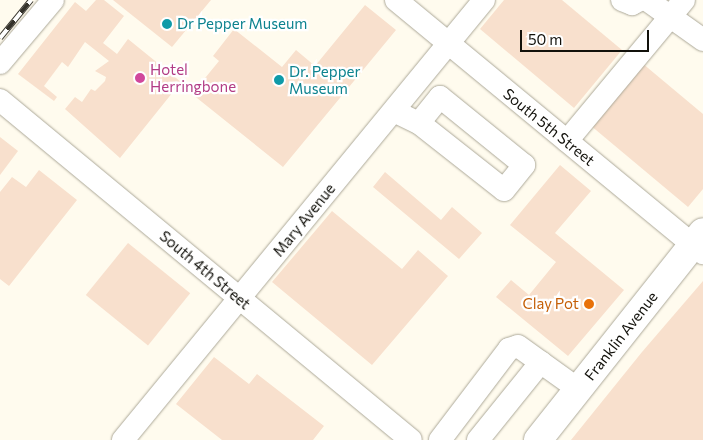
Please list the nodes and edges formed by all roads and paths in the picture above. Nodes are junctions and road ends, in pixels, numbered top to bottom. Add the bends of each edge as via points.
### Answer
1 (53, 0) edge
2 (396, 0) edge
3 (484, 0) edge
4 (622, 0) edge
5 (640, 0) edge
6 (647, 0) edge
7 (678, 9) edge
8 (703, 40) edge
9 (449, 44) junction
10 (0, 63) edge
11 (0, 100) edge
12 (394, 111) junction
13 (419, 123) dead end
14 (567, 142) junction
15 (700, 243) edge
16 (240, 298) junction
17 (541, 362) junction
18 (578, 389) junction
19 (386, 432) edge
20 (446, 432) edge
21 (123, 440) edge
22 (411, 440) edge
23 (471, 440) edge
24 (478, 440) edge
25 (538, 440) edge

1 - 10 street
2 - 9 street, South 5th Street
3 - 9 street, Mary Avenue
4 - 5 street via 632,4
6 - 7 street
7 - 8 street
7 - 14 street
9 - 12 street, Mary Avenue
9 - 14 street, South 5th Street
11 - 16 street, South 4th Street
12 - 13 street
12 - 16 street, Mary Avenue
14 - 15 street, South 5th Street
15 - 18 main road, Franklin Avenue
16 - 19 street, South 4th Street
16 - 21 street, Mary Avenue
17 - 18 street
17 - 20 street via 518,346 509,349
17 - 24 street
18 - 25 main road, Franklin Avenue
19 - 22 street, South 4th Street
20 - 23 street

